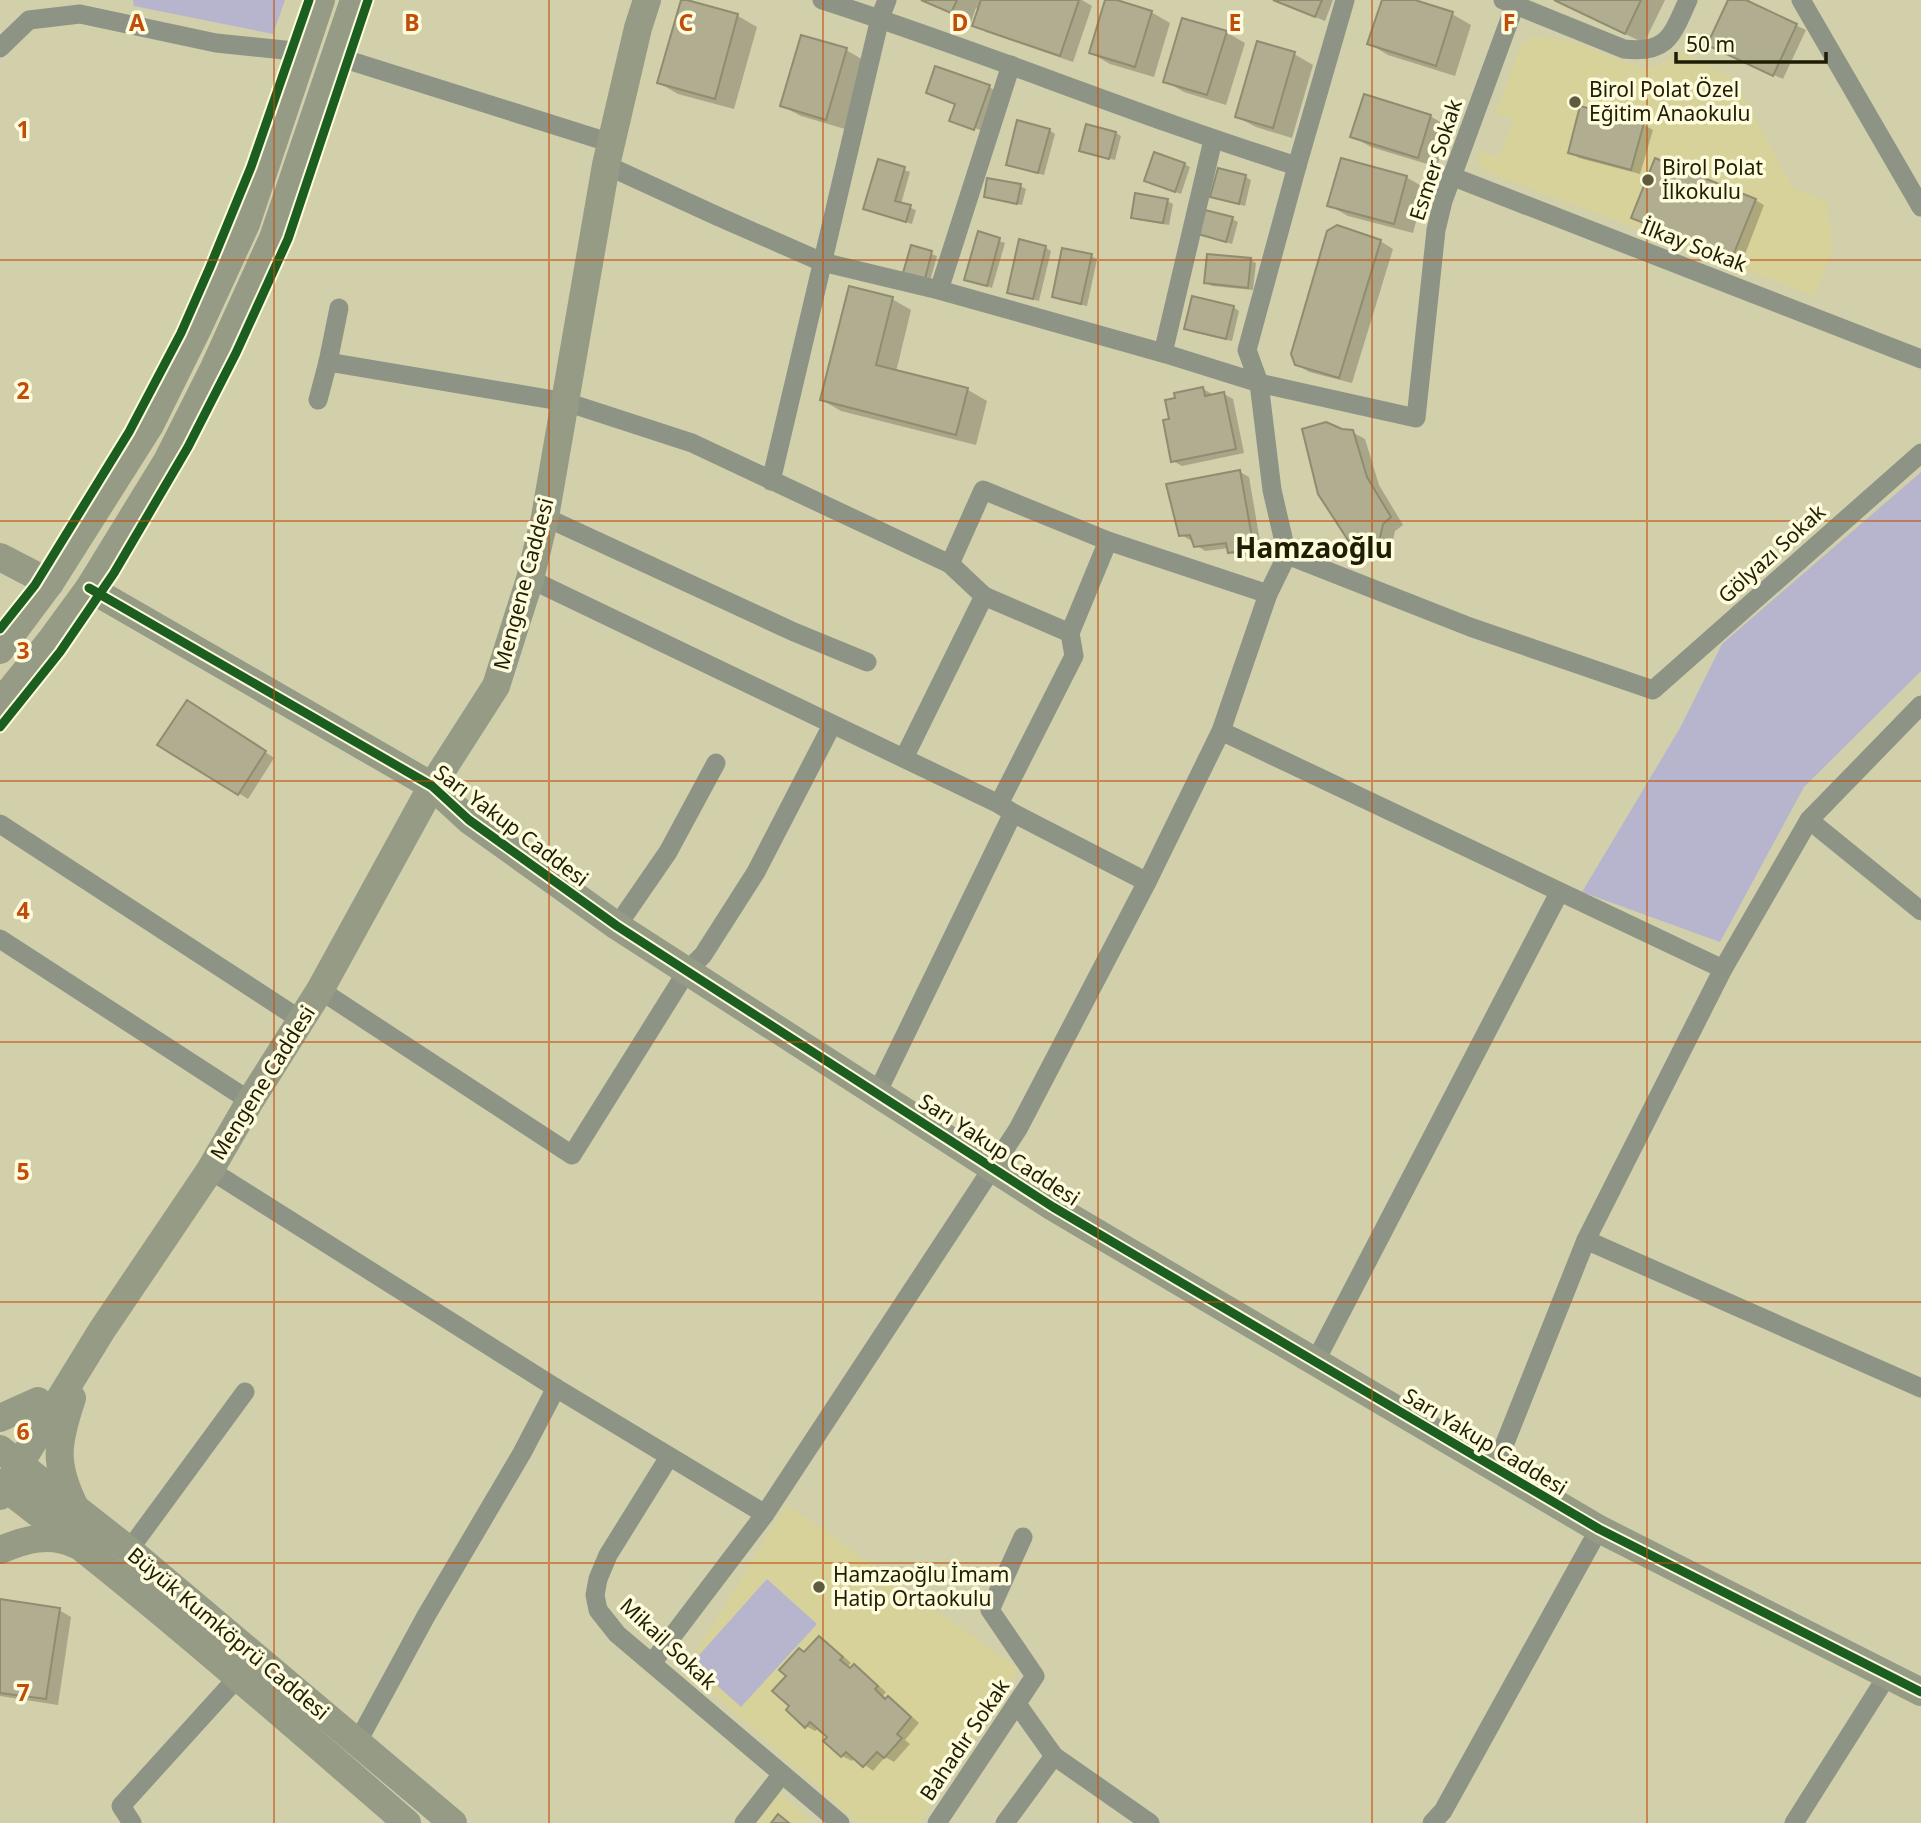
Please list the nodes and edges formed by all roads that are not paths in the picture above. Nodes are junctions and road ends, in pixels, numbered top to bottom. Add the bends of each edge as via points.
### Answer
1 (321, 0) edge
2 (354, 0) edge
3 (647, 0) edge
4 (822, 0) edge
5 (1345, 0) edge
6 (1688, 0) edge
7 (1801, 0) edge
8 (1509, 3) edge
9 (79, 7) edge
10 (883, 9) edge
11 (0, 48) edge
12 (304, 52) junction
13 (335, 57) junction
14 (1011, 65) junction
15 (1213, 140) junction
16 (609, 154) junction
17 (1297, 166) junction
18 (1451, 176) junction
19 (1921, 206) edge
20 (822, 262) junction
21 (939, 290) junction
22 (339, 308) dead end
23 (1163, 353) junction
24 (1921, 359) edge
25 (328, 362) junction
26 (1259, 383) junction
27 (318, 400) dead end
28 (566, 402) junction
29 (1921, 453) edge
30 (771, 481) junction
31 (545, 517) junction
32 (1108, 541) junction
33 (1287, 555) junction
34 (0, 557) edge
35 (950, 564) junction
36 (530, 579) junction
37 (50, 583) junction
38 (89, 588) junction
39 (1268, 594) junction
40 (984, 596) junction
41 (1070, 633) junction
42 (0, 650) edge
43 (867, 662) dead end
44 (0, 703) edge
45 (1921, 705) edge
46 (832, 725) junction
47 (1221, 730) junction
48 (904, 758) junction
49 (716, 763) dead end
50 (432, 786) junction
51 (1006, 809) junction
52 (1809, 820) junction
53 (0, 824) edge
54 (1147, 882) junction
55 (1559, 893) junction
56 (1921, 911) edge
57 (617, 926) junction
58 (0, 939) edge
59 (1723, 970) junction
60 (687, 971) junction
61 (320, 990) junction
62 (302, 1020) junction
63 (877, 1093) junction
64 (250, 1101) junction
65 (993, 1167) junction
66 (210, 1170) junction
67 (1586, 1240) junction
68 (87, 1356) junction
69 (1315, 1362) junction
70 (556, 1388) junction
71 (1921, 1388) edge
72 (245, 1392) dead end
73 (38, 1401) junction
74 (0, 1418) edge
75 (669, 1457) junction
76 (1495, 1468) junction
77 (4, 1470) edge
78 (76, 1509) junction
79 (765, 1514) junction
80 (1598, 1529) junction
81 (1023, 1537) dead end
82 (0, 1550) edge
83 (129, 1550) junction
84 (86, 1551) junction
85 (652, 1664) junction
86 (1887, 1676) junction
87 (238, 1677) junction
88 (1921, 1692) edge
89 (1017, 1704) junction
90 (357, 1743) junction
91 (1054, 1756) junction
92 (782, 1774) junction
93 (132, 1823) edge
94 (407, 1823) edge
95 (453, 1823) edge
96 (744, 1823) edge
97 (840, 1823) edge
98 (937, 1823) edge
99 (1005, 1823) edge
100 (1150, 1823) edge
101 (1432, 1823) edge
102 (1794, 1823) edge

1 - 12 street
2 - 13 street
3 - 16 street, Mengene Caddesi
4 - 10 street
5 - 17 street
6 - 8 street via 1672,34 1659,46 1642,51 1624,50
7 - 19 street
8 - 18 street, Esmer Sokak
9 - 11 street via 29,20
9 - 12 street via 216,43
10 - 14 street
10 - 20 street
12 - 37 street via 246,224 199,326 150,425
13 - 16 street
13 - 38 street via 273,239 214,368 167,461
14 - 15 street
14 - 21 street
15 - 17 street
15 - 23 street
16 - 20 street via 717,216
16 - 28 street, Mengene Caddesi
17 - 26 street via 1247,350
18 - 24 street, İlkay Sokak
18 - 26 street, Esmer Sokak via 1436,230 1416,418
20 - 21 street
20 - 30 street
21 - 23 street
22 - 25 street
23 - 26 street
25 - 27 street
25 - 28 street
26 - 33 street via 1272,490
28 - 30 street via 692,443
28 - 31 street, Mengene Caddesi
29 - 33 street, Gölyazı Sokak via 1653,690 1469,627
30 - 35 street
31 - 36 street, Mengene Caddesi
31 - 43 street
32 - 35 street via 983,490
32 - 39 street
32 - 41 street
33 - 39 street
34 - 37 street
35 - 40 street
36 - 46 street
36 - 50 street, Mengene Caddesi via 496,686
37 - 42 street
38 - 44 street
38 - 50 street, Sarı Yakup Caddesi
39 - 47 street
40 - 41 street
40 - 48 street
41 - 51 street via 1074,656
45 - 52 street
46 - 48 street
46 - 60 street via 756,872 703,955
47 - 54 street
47 - 55 street
48 - 51 street
49 - 57 street via 668,852
50 - 57 street, Sarı Yakup Caddesi via 469,820
50 - 61 street, Mengene Caddesi
51 - 54 street
51 - 63 street
52 - 56 street
52 - 59 street
53 - 62 street
54 - 65 street via 1018,1129
55 - 59 street
55 - 69 street
57 - 60 street, Sarı Yakup Caddesi
58 - 64 street
59 - 67 street
60 - 61 street via 572,1155
60 - 63 street, Sarı Yakup Caddesi
61 - 62 street, Mengene Caddesi
62 - 64 street, Mengene Caddesi
63 - 65 street, Sarı Yakup Caddesi
64 - 66 street, Mengene Caddesi
65 - 69 street, Sarı Yakup Caddesi
65 - 79 street
66 - 68 street, Mengene Caddesi
66 - 70 street
67 - 71 street
67 - 76 street
68 - 73 street
68 - 77 street
68 - 78 street via 62,1429 59,1465
69 - 76 street, Sarı Yakup Caddesi
70 - 75 street
70 - 90 street
72 - 83 street
73 - 74 street
73 - 77 street
75 - 79 street
75 - 85 street, Mikail Sokak via 608,1555 595,1595 598,1610 617,1634
76 - 80 street, Sarı Yakup Caddesi
77 - 78 street, Büyük Kumköprü Caddesi
77 - 84 street, Büyük Kumköprü Caddesi
78 - 83 street, Büyük Kumköprü Caddesi
79 - 85 street
80 - 86 street, Sarı Yakup Caddesi
80 - 101 street via 1443,1811
81 - 89 street, Bahadır Sokak via 990,1610 1035,1676
82 - 84 street via 23,1540 61,1538
83 - 90 street, Büyük Kumköprü Caddesi
84 - 87 street, Büyük Kumköprü Caddesi
85 - 92 street, Mikail Sokak
86 - 88 street, Sarı Yakup Caddesi
86 - 102 street
87 - 93 street via 121,1806
87 - 94 street, Büyük Kumköprü Caddesi
89 - 91 street
89 - 98 street, Bahadır Sokak
90 - 95 street, Büyük Kumköprü Caddesi
91 - 99 street
91 - 100 street
92 - 96 street
92 - 97 street, Mikail Sokak

